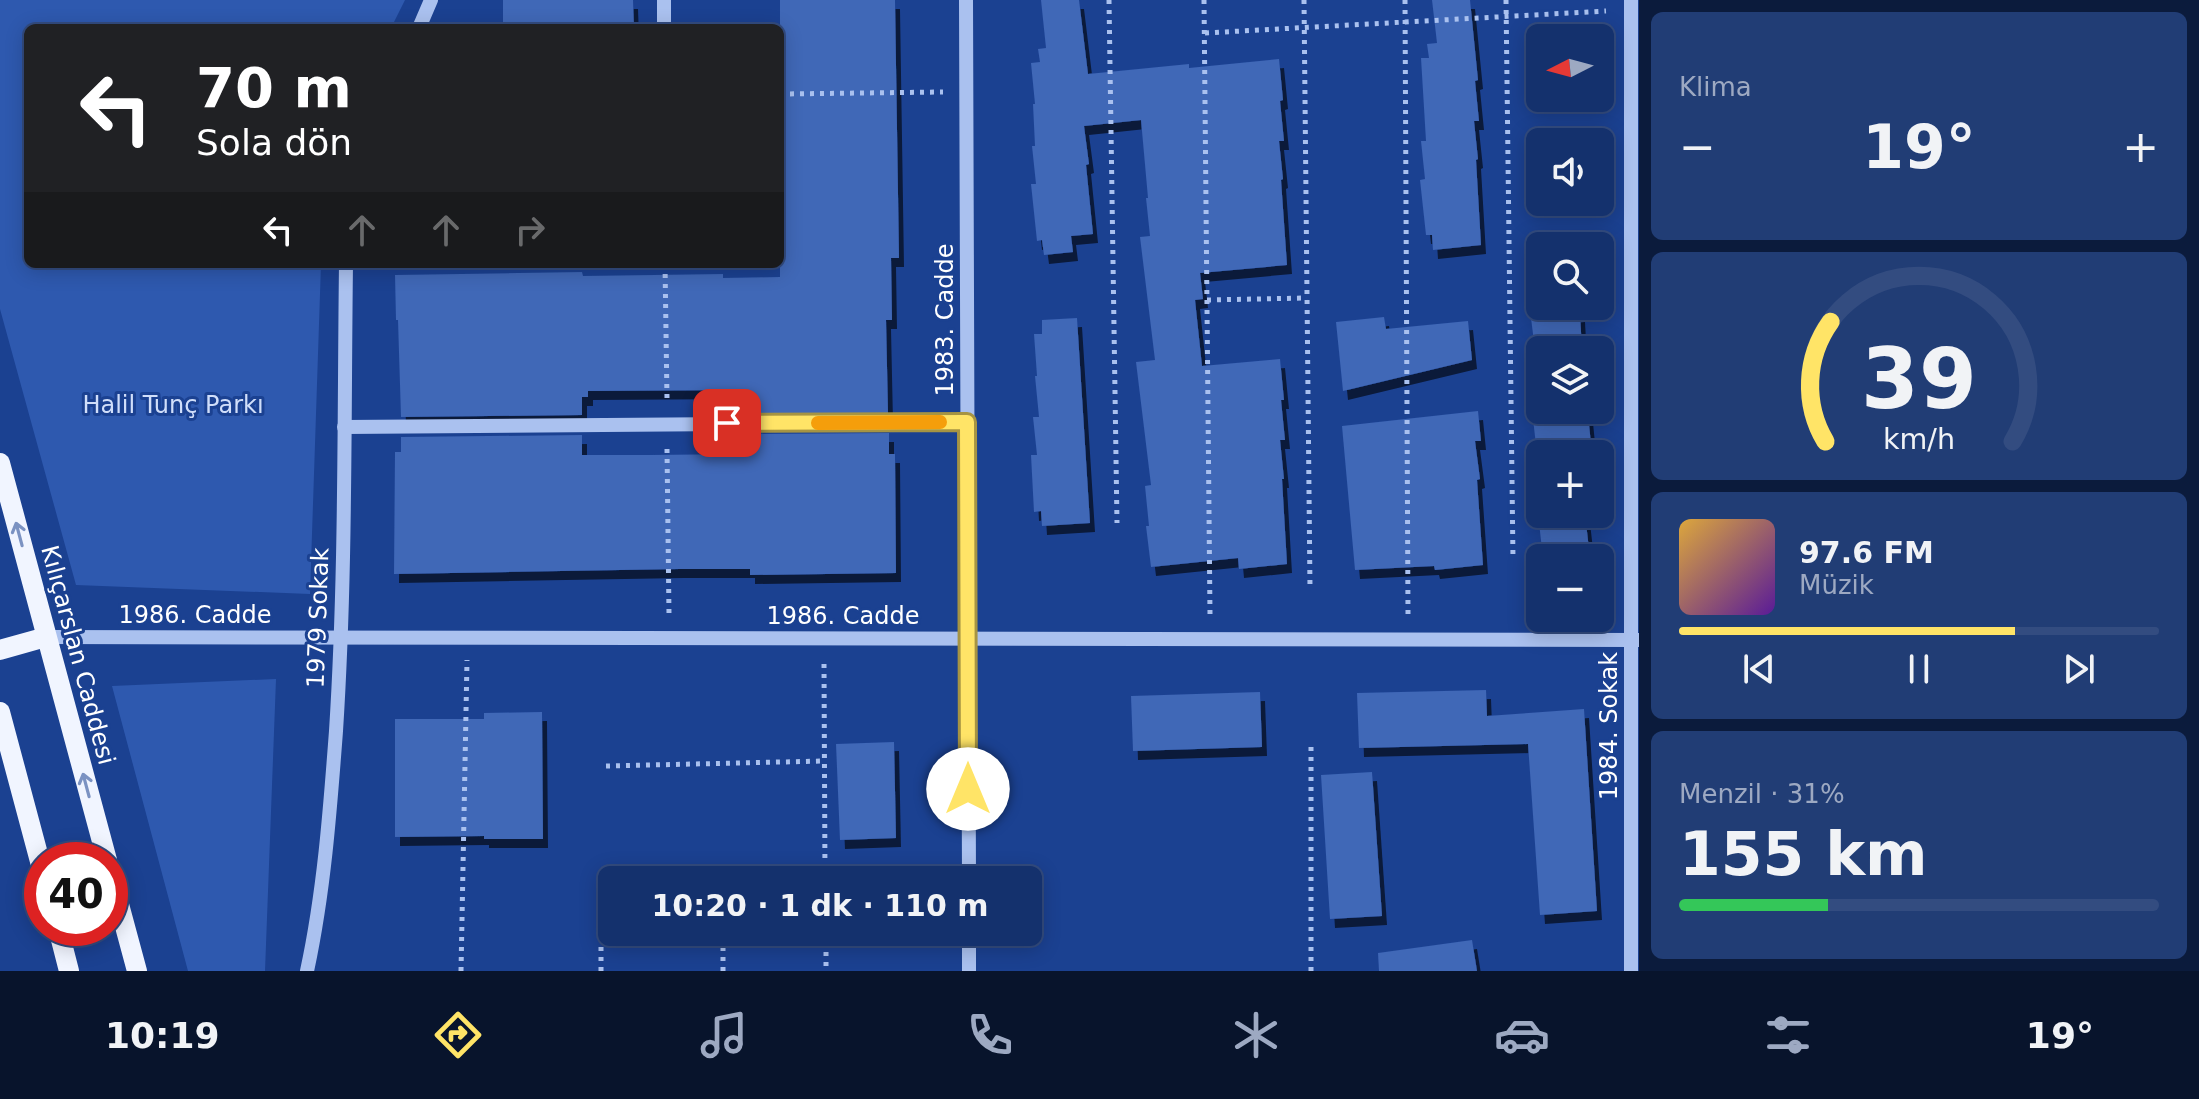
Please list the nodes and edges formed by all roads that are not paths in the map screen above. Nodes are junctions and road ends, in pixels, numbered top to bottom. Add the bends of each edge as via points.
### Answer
1 (431, 0) edge
2 (664, 0) edge
3 (966, 0) edge
4 (1631, 5) edge
5 (421, 24) edge
6 (664, 24) edge
7 (346, 268) edge
8 (967, 422) junction
9 (344, 427) junction
10 (0, 463) edge
11 (46, 637) junction
12 (342, 637) junction
13 (968, 638) junction
14 (1635, 640) edge
15 (0, 650) edge
16 (0, 712) edge
17 (35, 842) edge
18 (102, 842) edge
19 (969, 866) edge
20 (128, 938) edge
21 (63, 946) edge
22 (969, 946) edge
23 (69, 971) edge
24 (137, 971) edge
25 (307, 971) edge
26 (969, 971) edge
27 (1631, 971) edge

1 - 5 street
2 - 6 street
3 - 8 street, 1983. Cadde
4 - 14 street, 1984. Sokak
7 - 9 street, 1979 Sokak
8 - 9 street
8 - 13 street, 1983. Cadde
9 - 12 street, 1979 Sokak
11 -> 10 main road, Kılıçarslan Caddesi
11 - 12 street, 1986. Cadde
11 - 15 main road
18 -> 11 main road, Kılıçarslan Caddesi
12 - 13 street, 1986. Cadde
12 - 25 street, 1979 Sokak via 330,824
13 - 14 street, 1986. Cadde
13 - 19 street, 1983. Cadde
14 - 27 street, 1984. Sokak
16 - 17 main road
20 - 24 main road
21 - 23 main road
22 - 26 street

